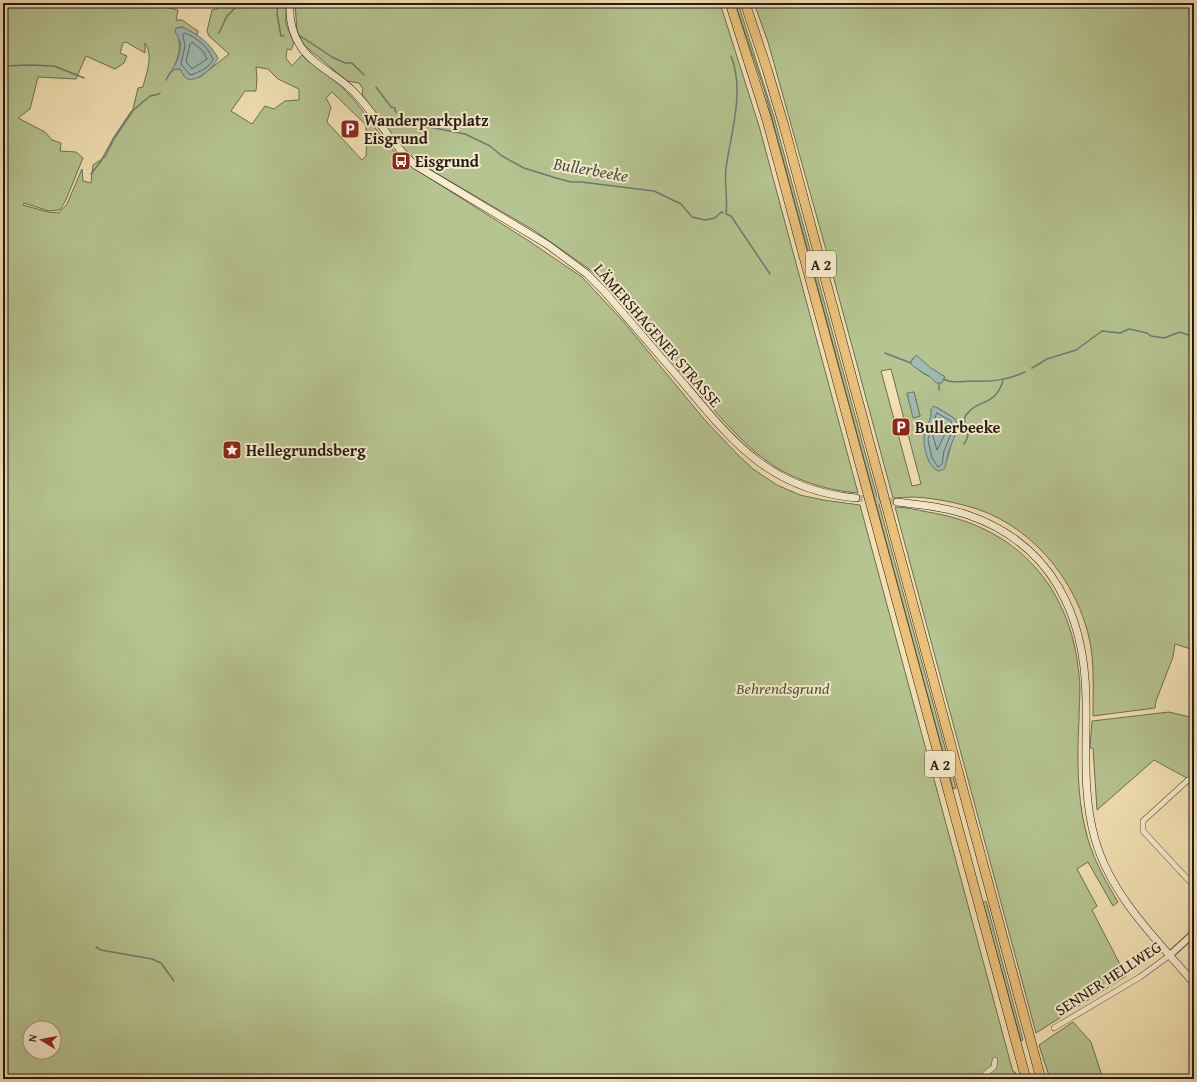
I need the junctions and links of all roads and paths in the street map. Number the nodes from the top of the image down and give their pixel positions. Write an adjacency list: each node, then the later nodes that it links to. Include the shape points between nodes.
1 (290, 3): 4 (main road, LÄMERSHAGENER STRASSE, via 291,23 301,48 353,90 390,140 412,162 534,236 587,274 711,416 755,461 800,486)
2 (730, 3): 14 (highway, A 2, via 767,120)
3 (745, 3): 15 (highway, A 2, via 782,119)
4 (856, 498)
5 (898, 502): 9 (main road, via 950,510 987,523 1022,544 1056,582 1072,614 1082,649 1089,809 1096,840 1106,868 1120,891)
6 (1188, 780): 7 (street, via 1143,821 1142,826 1143,831)
7 (1194, 886)
8 (1194, 933): 9 (street, SENNER HELLWEG)
9 (1170, 955): 10 (main road); 11 (street, SENNER HELLWEG, via 1140,977)
10 (1194, 983)
11 (1054, 1028)
12 (995, 1060): 13 (street, via 994,1067)
13 (979, 1079)
14 (1026, 1079)
15 (1041, 1079)

